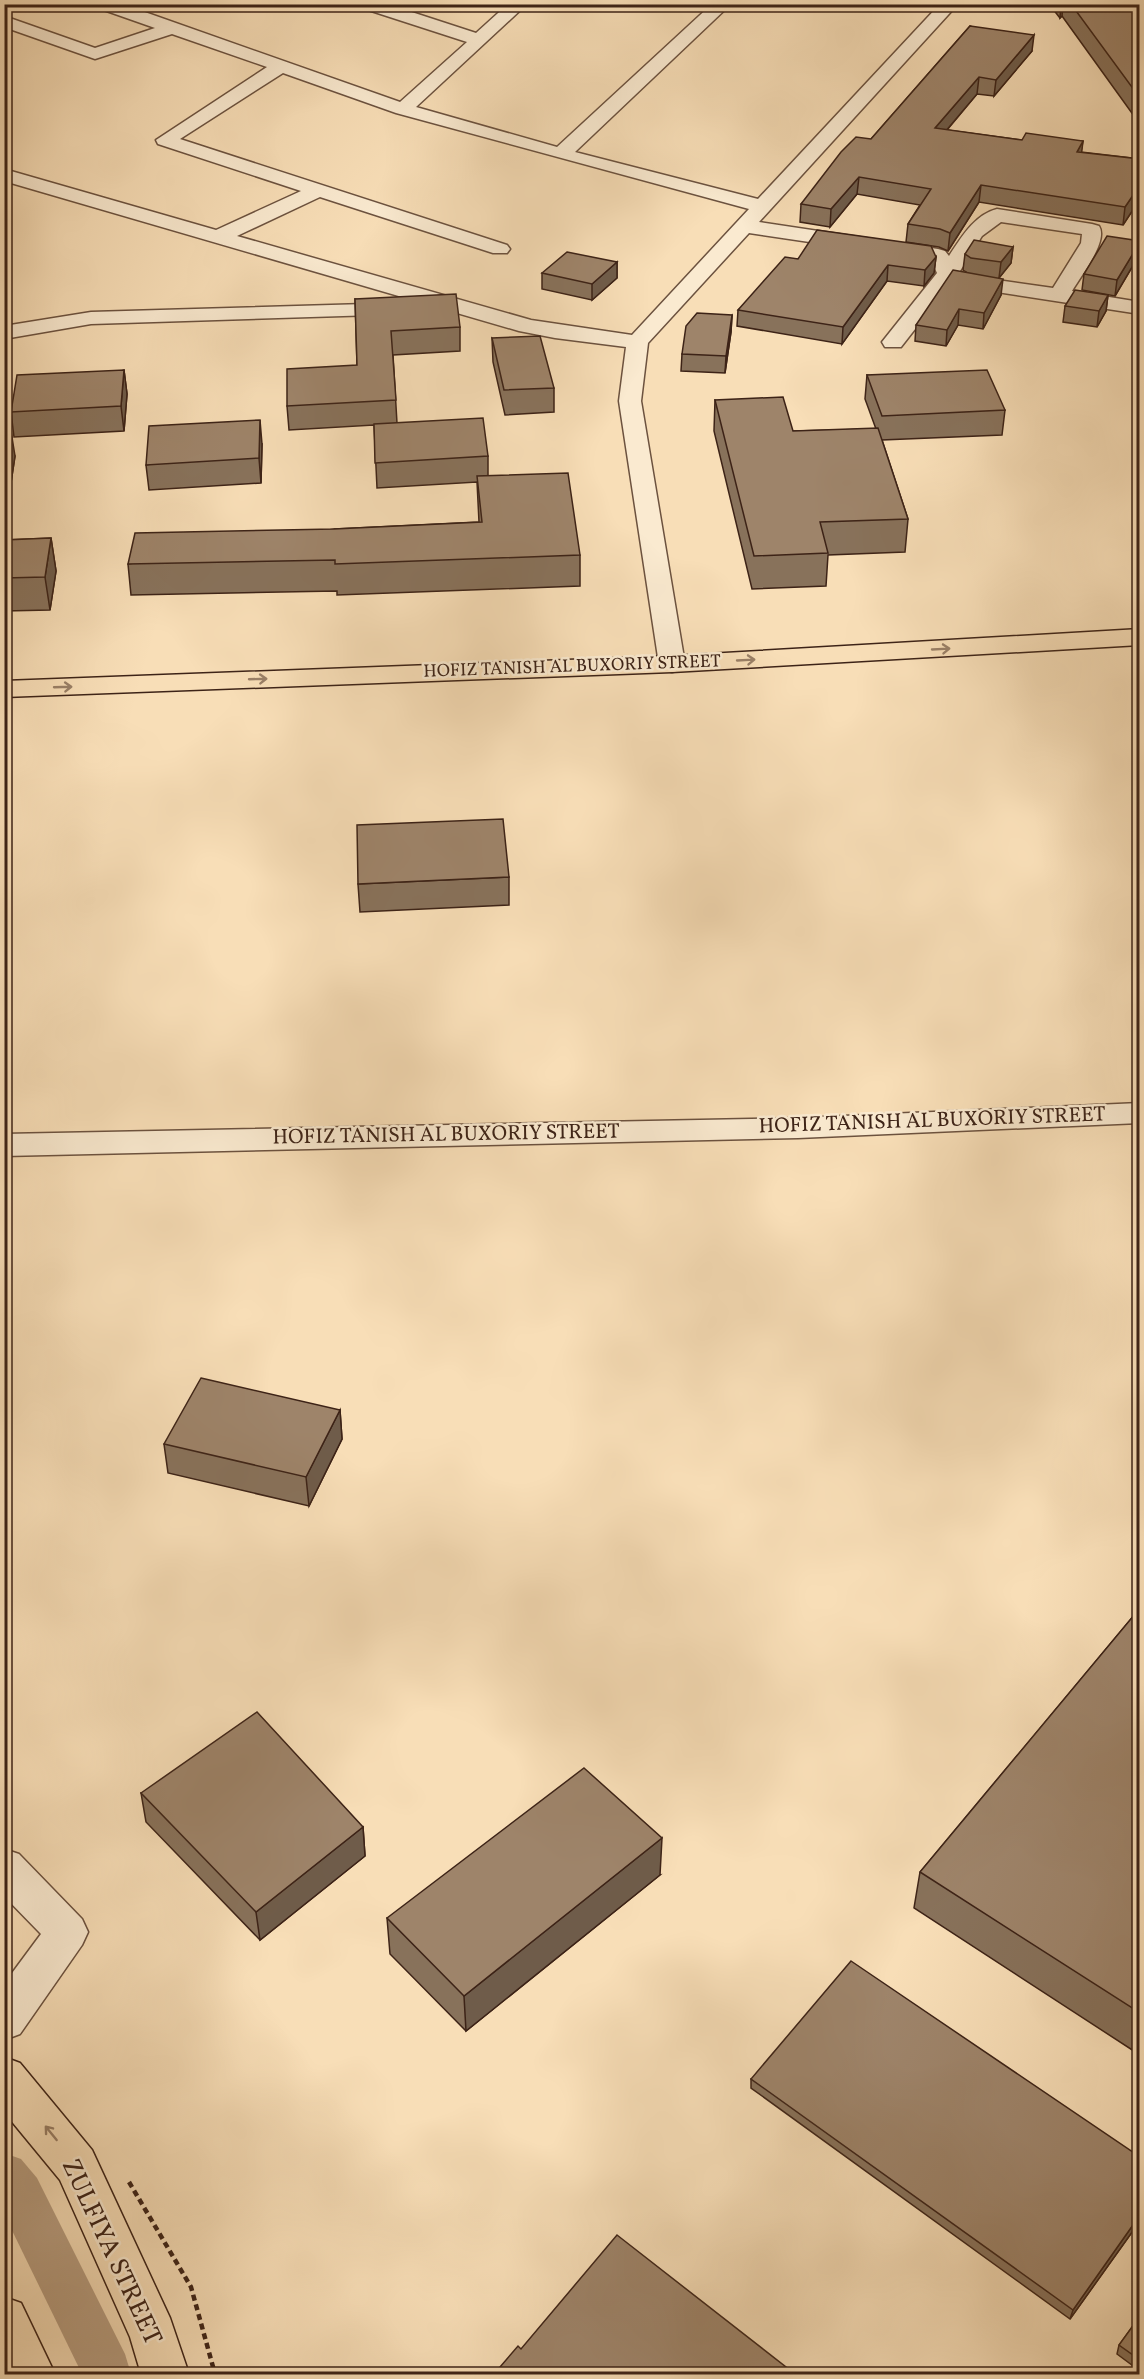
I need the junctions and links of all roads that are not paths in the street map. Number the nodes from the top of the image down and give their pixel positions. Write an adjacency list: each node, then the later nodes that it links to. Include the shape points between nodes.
1 (104, 4): 7 (street)
2 (369, 4): 8 (street)
3 (519, 4): 8 (street)
4 (723, 4): 11 (street)
5 (950, 4): 14 (street)
6 (4, 21): 7 (street, via 95,54)
7 (171, 28): 9 (street)
8 (479, 40): 10 (street)
9 (282, 66): 10 (street); 13 (street, via 165,141)
10 (404, 109): 11 (street)
11 (561, 154): 14 (street)
12 (10, 181): 16 (street)
13 (318, 190): 16 (street); 17 (street)
14 (761, 206): 15 (street)
15 (743, 226): 18 (street, via 938,255); 23 (street)
16 (220, 236): 20 (street)
17 (500, 249)
18 (948, 273): 19 (street, via 964,281); 19 (street, via 975,232 997,215 1092,230 1091,243); 24 (street)
19 (1059, 295): 21 (street)
20 (465, 307): 22 (street, via 91,318); 23 (street, via 555,332)
21 (1140, 308)
22 (4, 333)
23 (637, 342): 27 (street, via 630,401)
24 (893, 342)
25 (1140, 617): 27 (main road, HOFIZ TANISH AL BUXORIY STREET)
26 (1140, 637): 27 (main road, HOFIZ TANISH AL BUXORIY STREET, one-way to 26)
27 (670, 653): 28 (main road, HOFIZ TANISH AL BUXORIY STREET); 29 (main road, HOFIZ TANISH AL BUXORIY STREET, one-way to 27)
28 (4, 667)
29 (4, 689)
30 (1140, 1113): 31 (street, HOFIZ TANISH AL BUXORIY STREET, via 798,1128)
31 (4, 1145)
32 (4, 1867): 33 (street, via 67,1932)
33 (4, 2020)
34 (4, 2076): 37 (main road, ZULFIYA STREET, one-way to 34, via 153,2335 76,2165)
35 (4, 2320): 36 (main road)
36 (31, 2374)
37 (165, 2374)

